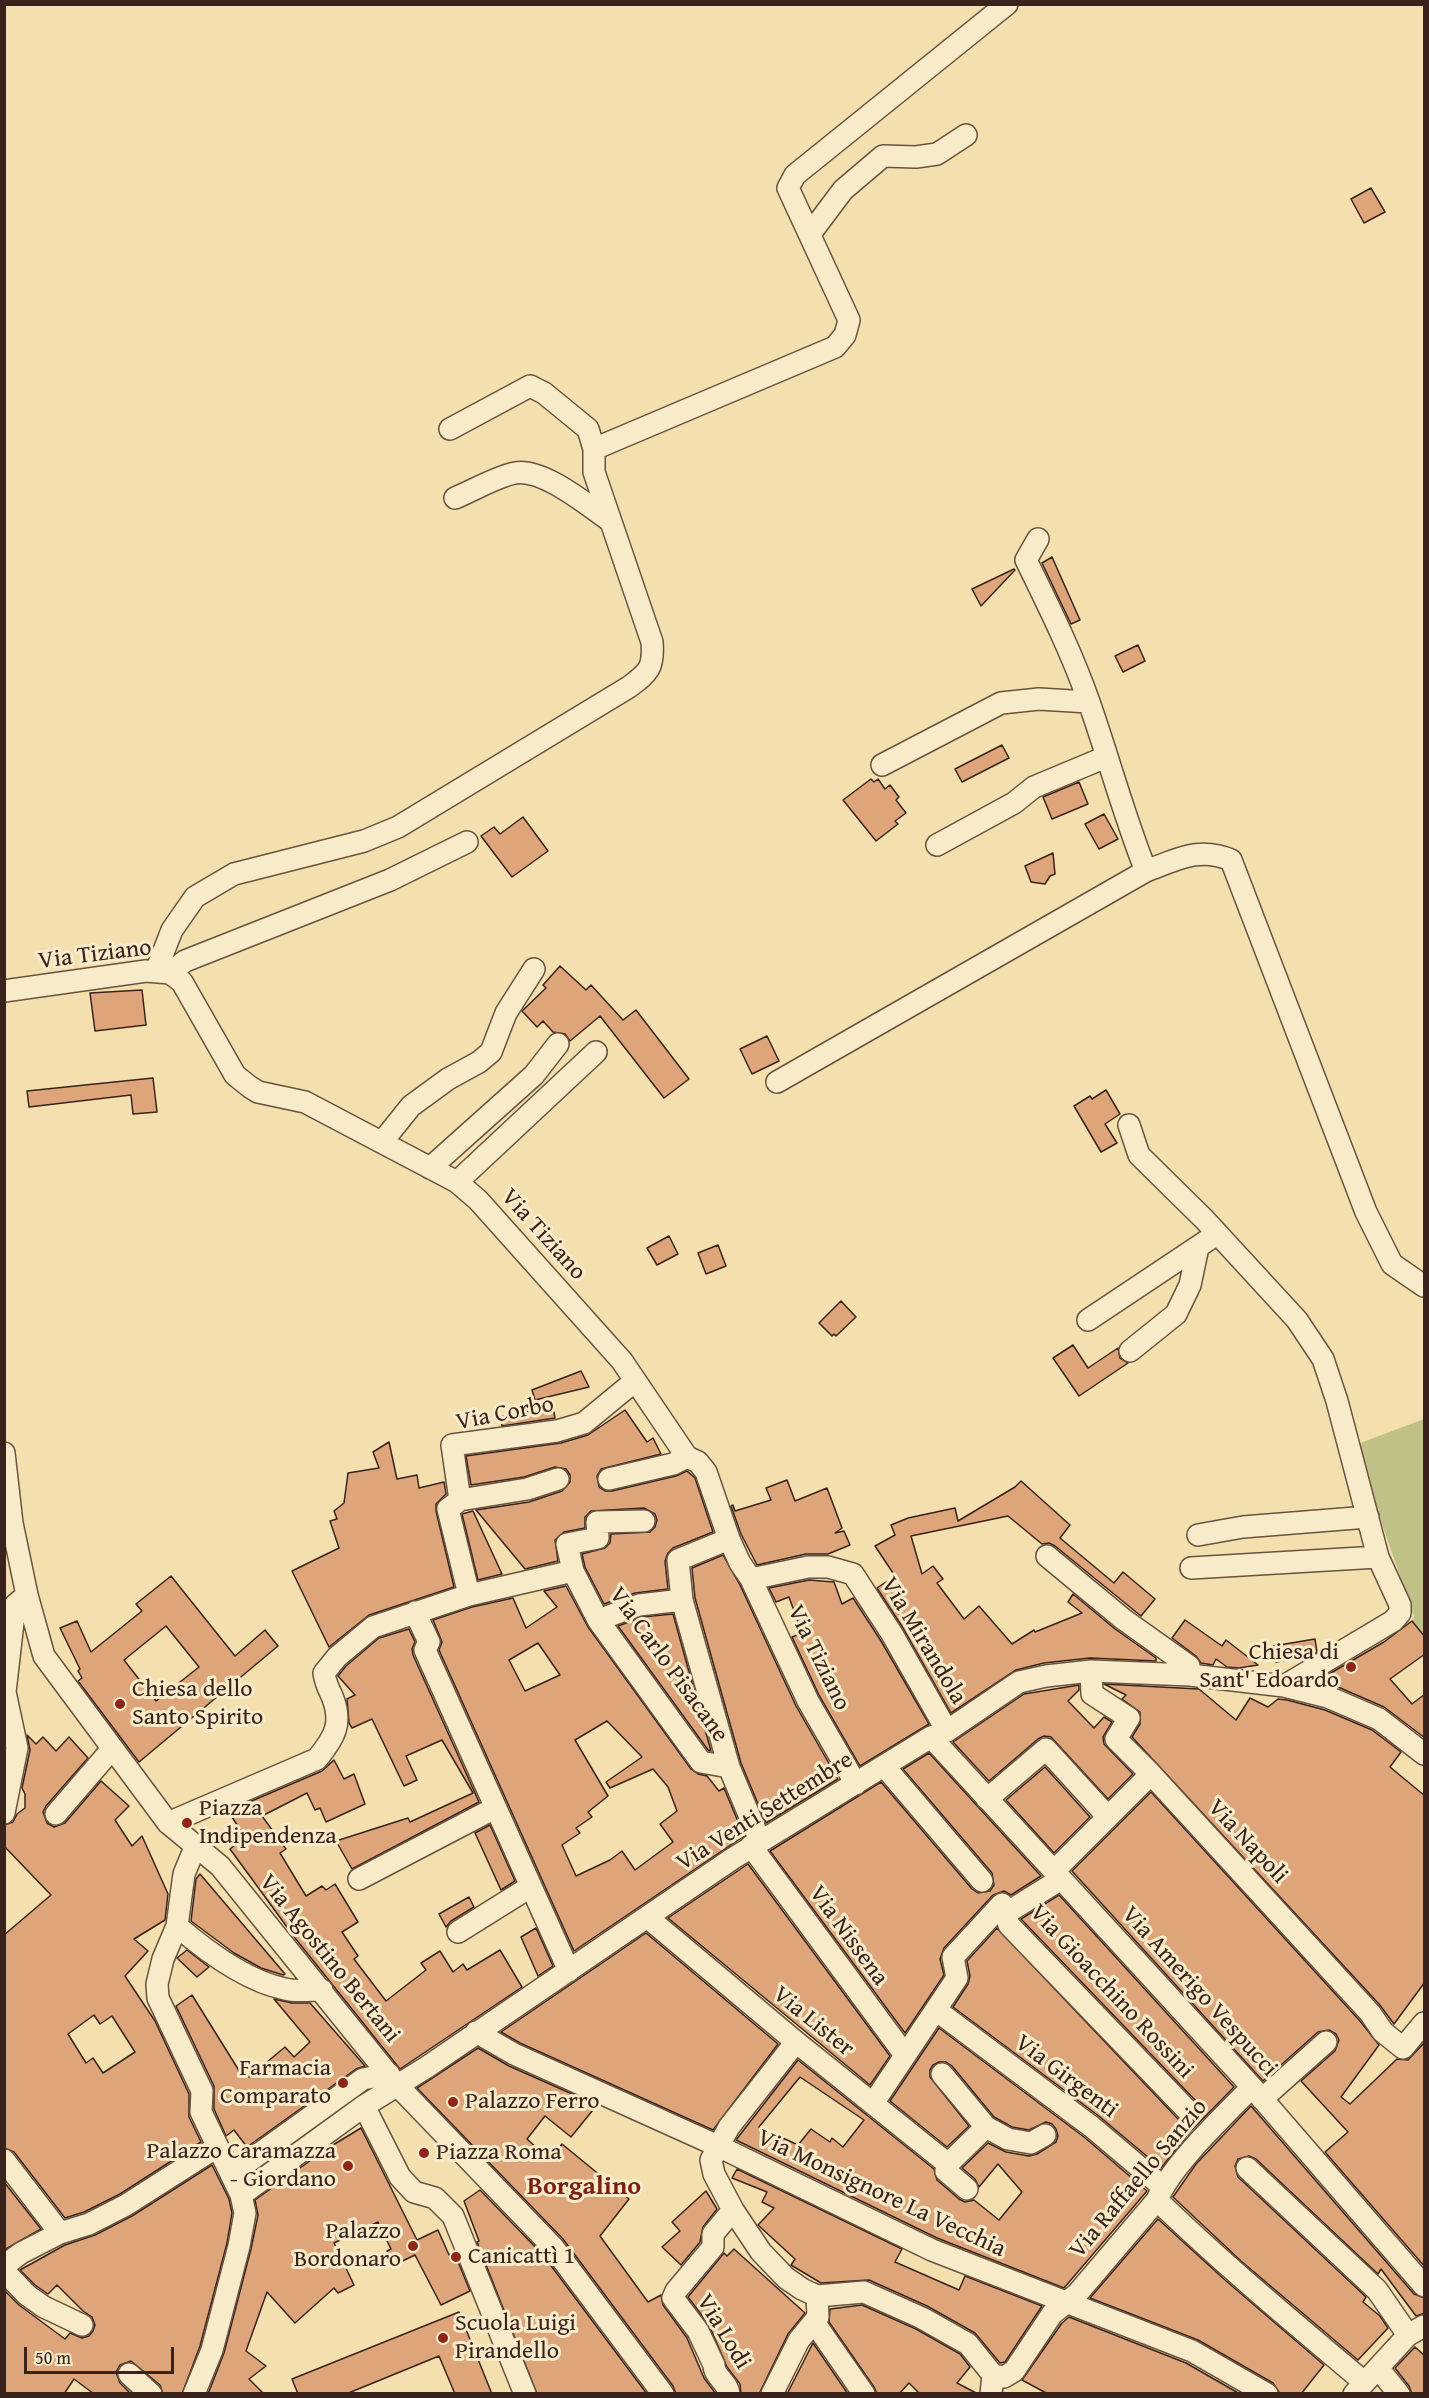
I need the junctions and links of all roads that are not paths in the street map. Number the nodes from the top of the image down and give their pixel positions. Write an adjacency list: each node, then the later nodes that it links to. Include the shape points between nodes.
1 (1007, 4): 3 (street, via 795,175 788,188)
2 (966, 135): 3 (street, via 937,154 883,156 843,190)
3 (810, 234): 5 (street, via 849,320 845,335 835,347)
4 (450, 429): 5 (street, via 530,386 588,429)
5 (594, 449): 7 (street, via 594,472)
6 (455, 498): 7 (street, via 515,473 533,474)
7 (609, 520): 16 (street, via 652,642 653,661 646,674 398,827 364,841 234,874 195,897 172,930)
8 (1038, 539): 9 (street, via 1026,560)
9 (1089, 702): 10 (street); 11 (street, via 1039,699 1001,704)
10 (1106, 757): 13 (street, via 1034,787 1014,803); 14 (street)
11 (882, 765)
12 (467, 842): 16 (street, via 390,880)
13 (937, 845)
14 (1146, 871): 20 (street); 27 (street, via 1188,855 1217,854 1231,860 1366,1212 1392,1264)
15 (534, 969): 22 (street, via 506,1013 491,1052 411,1107)
16 (163, 972): 17 (street, Via Tiziano); 22 (street, Via Tiziano, via 182,982 235,1075 250,1087 305,1102)
17 (4, 991)
18 (558, 1044): 23 (street, via 534,1075)
19 (596, 1052): 24 (street)
20 (777, 1082)
21 (1129, 1125): 25 (street, via 1139,1155)
22 (382, 1142): 23 (street, Via Tiziano)
23 (430, 1168): 24 (street, Via Tiziano)
24 (457, 1182): 30 (street, Via Tiziano, via 478,1200)
25 (1217, 1234): 26 (street); 36 (street, via 1296,1320 1323,1359)
26 (1198, 1247): 28 (street); 29 (street, via 1190,1285 1176,1314)
27 (1425, 1286)
28 (1088, 1320)
29 (1130, 1351)
30 (635, 1380): 32 (street, Via Tiziano); 35 (street, Via Corbo, via 584,1423 557,1431 452,1445)
31 (4, 1453): 45 (street, via 12,1523)
32 (687, 1457): 34 (street); 39 (street, Via Tiziano, via 706,1472)
33 (558, 1479): 35 (street, via 526,1489)
34 (609, 1479)
35 (460, 1500): 46 (street, Via Corbo, via 448,1509)
36 (1368, 1517): 38 (street, via 1243,1527); 41 (street)
37 (644, 1521): 43 (street, Via Carlo Pisacane, via 597,1522 598,1538 567,1544)
38 (1198, 1535)
39 (729, 1539): 44 (street, Via Tiziano); 47 (street, Via Nissena, via 678,1560)
40 (1047, 1556): 51 (street, via 1189,1666)
41 (1378, 1557): 42 (street); 52 (street, via 1400,1613 1393,1621)
42 (1191, 1568)
43 (573, 1571): 46 (street); 49 (street, Via Carlo Pisacane)
44 (751, 1579): 53 (street, Via Mirandola, via 828,1566 853,1574 892,1634); 59 (street, Via Tiziano, via 808,1701)
45 (27, 1595): 54 (street, via 44,1656); 62 (street, via 15,1605 8,1650 5,1692 17,1748)
46 (469, 1595): 48 (street)
47 (682, 1600): 49 (street, via 639,1605); 56 (street, Via Nissena)
48 (415, 1612): 61 (street, via 429,1642 425,1650); 65 (street, via 373,1627 324,1673 336,1708 337,1727 317,1758)
49 (598, 1620): 56 (street, Via Carlo Pisacane, via 701,1762)
50 (1091, 1671): 51 (street, Via Venti Settembre); 53 (street, Via Venti Settembre, via 1019,1682); 58 (street, Via Napoli, via 1092,1694 1130,1718 1116,1739)
51 (1190, 1675): 52 (street, Via Venti Settembre)
52 (1284, 1686): 55 (street, Via Venti Settembre, via 1328,1697 1379,1719)
53 (939, 1734): 57 (street, Via Venti Settembre); 60 (street, Via Amerigo Vespucci)
54 (112, 1749): 63 (street); 65 (street)
55 (1425, 1754)
56 (729, 1767): 66 (street, Via Nissena)
57 (885, 1767): 59 (street, Via Venti Settembre); 70 (street)
58 (1151, 1774): 64 (street); 79 (street, Via Napoli, via 1371,2013 1383,2032 1403,2048)
59 (856, 1784): 66 (street, Via Venti Settembre)
60 (987, 1799): 64 (street, via 1046,1749); 68 (street, Via Amerigo Vespucci)
61 (495, 1808): 69 (street); 71 (street)
62 (4, 1813)
63 (56, 1814)
64 (1108, 1817): 68 (street)
65 (168, 1823): 67 (street)
66 (756, 1844): 73 (street, Via Venti Settembre); 83 (street, Via Nissena)
67 (196, 1845): 74 (street, via 184,1874); 77 (street, Via Agostino Bertani, via 220,1866)
68 (1058, 1875): 72 (street); 86 (street, Via Amerigo Vespucci)
69 (359, 1879)
70 (982, 1881)
71 (530, 1887): 75 (street); 76 (street)
72 (1004, 1910): 78 (street, via 953,1957 957,1978); 89 (street, Via Gioacchino Rossini, via 1009,1925)
73 (647, 1917): 76 (street, Via Venti Settembre); 81 (street, Via Lister)
74 (177, 1926): 77 (street, via 207,1952 265,1982 286,1990); 92 (street, via 157,1984 158,1998 202,2091 201,2112)
75 (458, 1932)
76 (568, 1971): 80 (street, Via Venti Settembre)
77 (322, 1990): 85 (street, Via Agostino Bertani)
78 (936, 2010): 83 (street); 99 (street, Via Girgenti, via 1092,2127)
79 (1425, 2023)
80 (476, 2032): 85 (street, Via Venti Settembre, via 427,2067); 93 (street, Via Monsignore La Vecchia, via 514,2054)
81 (796, 2042): 87 (street, Via Lister); 93 (street)
82 (1326, 2042): 86 (street, Via Raffaello Sanzio)
83 (905, 2055): 87 (street)
84 (942, 2074): 90 (street)
85 (393, 2080): 88 (street, Via Venti Settembre); 97 (street, via 363,2079 245,2164); 116 (street, via 553,2247)
86 (1257, 2093): 99 (street, Via Raffaello Sanzio, via 1209,2132); 104 (street, Via Amerigo Vespucci)
87 (874, 2102): 95 (street, Via Lister)
88 (364, 2106): 97 (street, Via Venti Settembre); 115 (street, via 400,2177 414,2192 435,2198 453,2216)
89 (1187, 2110)
90 (986, 2127): 91 (street, via 1008,2139 1031,2144); 95 (street)
91 (1045, 2135)
92 (217, 2146): 97 (street); 101 (street, via 126,2205 89,2224)
93 (718, 2146): 100 (street, via 712,2167); 106 (street, Via Monsignore La Vecchia, via 932,2250)
94 (4, 2160): 101 (street)
95 (948, 2164): 98 (street, Via Lister, via 946,2171)
96 (1247, 2168): 109 (street)
97 (237, 2188): 114 (street, via 245,2213 239,2246 212,2350)
98 (967, 2189)
99 (1160, 2193): 106 (street, Via Raffaello Sanzio, via 1077,2294); 111 (street, Via Girgenti, via 1258,2292)
100 (733, 2210): 105 (street, via 761,2252 786,2278); 117 (street, Via Lodi, via 713,2234 713,2247 673,2298 698,2331 714,2371)
101 (60, 2233): 102 (street)
102 (4, 2266)
103 (4, 2271): 108 (street, via 36,2301)
104 (1425, 2286)
105 (817, 2296): 107 (street, via 818,2317); 112 (street, via 864,2292 932,2323 968,2344)
106 (1064, 2302): 112 (street, Via Raffaello Sanzio, via 1014,2371); 120 (street, Via Monsignore La Vecchia, via 1192,2351)
107 (814, 2322): 118 (street, via 800,2340); 119 (street)
108 (82, 2325)
109 (1416, 2331): 111 (street)
110 (129, 2374): 113 (street)
111 (1365, 2381): 121 (street, Via Girgenti)
112 (992, 2384)
113 (151, 2394)
114 (194, 2394)
115 (525, 2394)
116 (663, 2394)
117 (729, 2394)
118 (772, 2394)
119 (864, 2394)
120 (1267, 2394)
121 (1399, 2394)

